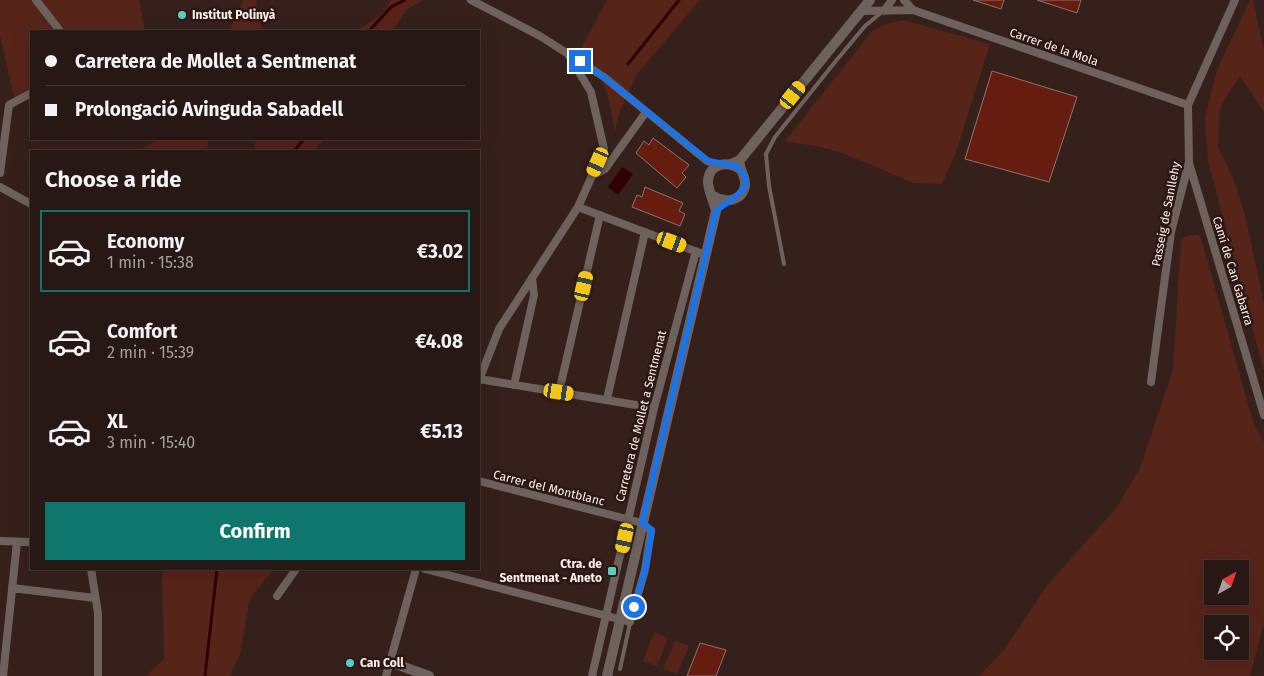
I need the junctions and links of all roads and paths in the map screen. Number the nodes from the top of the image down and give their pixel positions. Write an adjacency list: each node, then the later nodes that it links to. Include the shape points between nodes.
1 (36, 0): 10 (street)
2 (471, 0): 11 (street)
3 (870, 0): 8 (street)
4 (892, 0): 9 (street)
5 (904, 0): 7 (street)
6 (1235, 0): 13 (street, Passeig de Sanllehy)
7 (912, 10): 9 (street, Carrer de la Mola); 13 (street, Carrer de la Mola)
8 (861, 11): 9 (street, Carrer de la Mola); 18 (street)
9 (884, 11): 32 (lane, via 864,26 775,137 766,154)
10 (59, 30)
11 (568, 54): 14 (street, via 604,77); 21 (street, via 591,92 604,149)
12 (30, 94): 20 (street, via 9,105)
13 (1188, 105): 16 (street, Passeig de Sanllehy)
14 (646, 112): 15 (street); 21 (street, via 605,169)
15 (708, 161): 17 (street); 19 (street)
16 (1189, 162): 36 (street, Passeig de Sanllehy, via 1171,232); 41 (street, Camí de Can Gabarra)
17 (719, 165): 18 (street); 19 (street)
18 (737, 165): 24 (street, via 745,178 745,186 741,194)
19 (710, 172): 23 (street, Carretera de Mollet a Sentmenat, via 709,189)
20 (0, 173)
21 (592, 176): 26 (street)
22 (0, 187): 25 (street)
23 (714, 196): 24 (street); 27 (street, Carretera de Mollet a Sentmenat)
24 (726, 201): 27 (street)
25 (30, 203)
26 (578, 206): 28 (street); 33 (street)
27 (716, 211): 31 (street, Carretera de Mollet a Sentmenat)
28 (600, 215): 29 (street); 38 (street)
29 (645, 232): 30 (street); 39 (street)
30 (696, 251): 31 (street); 40 (street, Carretera de Mollet a Sentmenat)
31 (706, 255): 44 (street, Carretera de Mollet a Sentmenat)
32 (784, 264)
33 (532, 278): 34 (street, via 500,329); 37 (street, via 534,295)
34 (480, 378)
35 (480, 380): 37 (street)
36 (1151, 382)
37 (514, 385): 38 (street)
38 (559, 392): 39 (street)
39 (607, 400): 40 (street)
40 (654, 408): 43 (street, Carretera de Mollet a Sentmenat)
41 (1264, 415)
42 (480, 481): 43 (street, Carrer del Montblanc)
43 (628, 520): 44 (street, Carrer del Montblanc); 55 (street, Carretera de Mollet a Sentmenat)
44 (642, 523): 56 (street, Carretera de Mollet a Sentmenat)
45 (0, 541): 46 (street)
46 (17, 542): 47 (street); 52 (street)
47 (30, 542)
48 (91, 570): 54 (street)
49 (295, 570): 53 (street)
50 (416, 570): 57 (street)
51 (429, 570): 55 (street)
52 (12, 588): 54 (street); 59 (street)
53 (277, 596)
54 (96, 598): 60 (street)
55 (606, 615): 56 (street); 63 (street, Carretera de Mollet a Sentmenat)
56 (625, 620): 58 (lane); 64 (street, Carretera de Mollet a Sentmenat)
57 (390, 662): 61 (street); 62 (street)
58 (620, 669)
59 (3, 676)
60 (98, 676)
61 (386, 676)
62 (429, 676)
63 (592, 676)
64 (607, 676)

